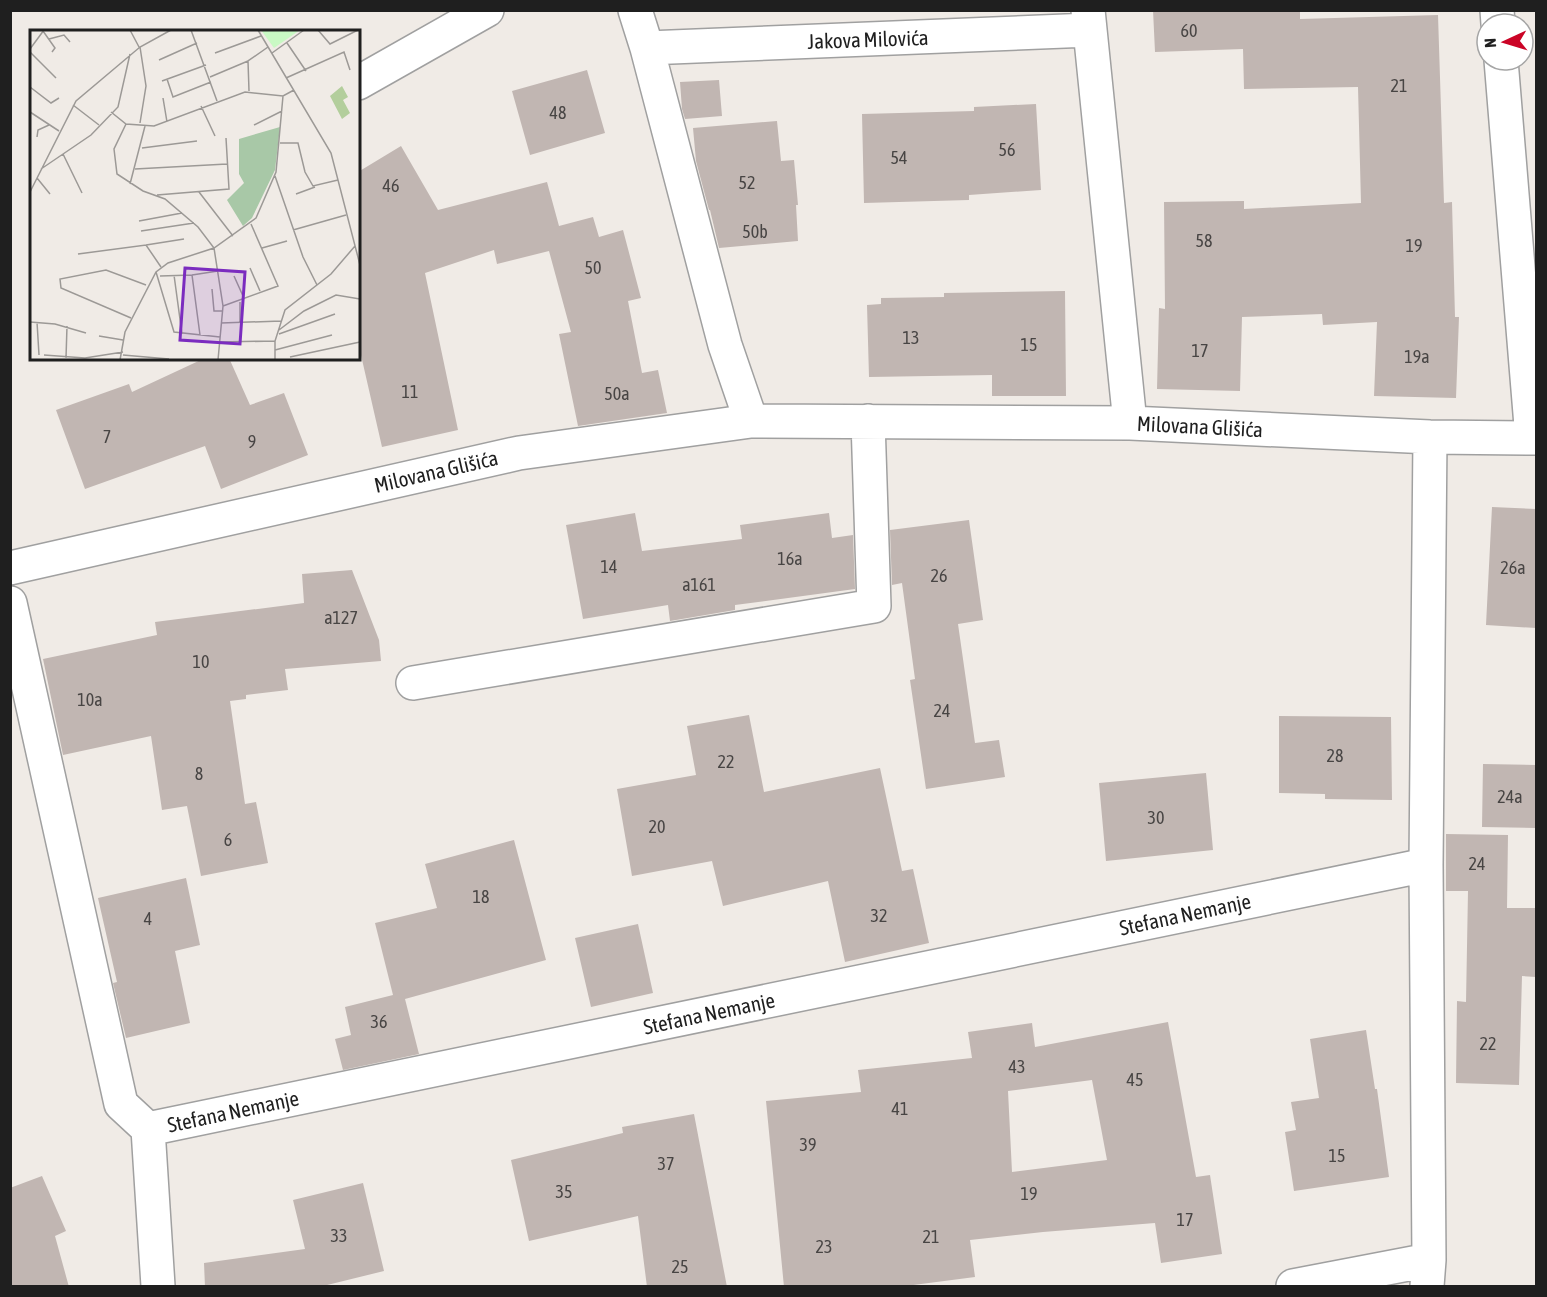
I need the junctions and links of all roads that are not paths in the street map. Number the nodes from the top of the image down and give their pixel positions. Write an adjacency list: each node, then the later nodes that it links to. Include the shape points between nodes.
1 (488, 10): 6 (street)
2 (635, 10): 4 (street)
3 (1088, 20): 4 (street, Jakova Milovića); 9 (street, Jakova Milovića)
4 (647, 48): 7 (street, via 725,345)
5 (1502, 72): 11 (street, Milovana Glišića)
6 (360, 82)
7 (751, 421): 8 (street, Milovana Glišića); 12 (street, Milovana Glišića, via 519,453)
8 (868, 421): 9 (street, Milovana Glišića); 14 (street, via 874,606)
9 (1130, 423): 10 (street, Milovana Glišića)
10 (1430, 437): 11 (street, Milovana Glišića); 15 (street)
11 (1534, 438)
12 (10, 568)
13 (10, 603): 16 (street, via 121,1104)
14 (412, 683)
15 (1425, 865): 16 (street, Stefana Nemanje); 17 (street)
16 (148, 1129): 18 (street, Stefana Nemanje)
17 (1428, 1273): 19 (street)
18 (158, 1287)
19 (1293, 1287)

